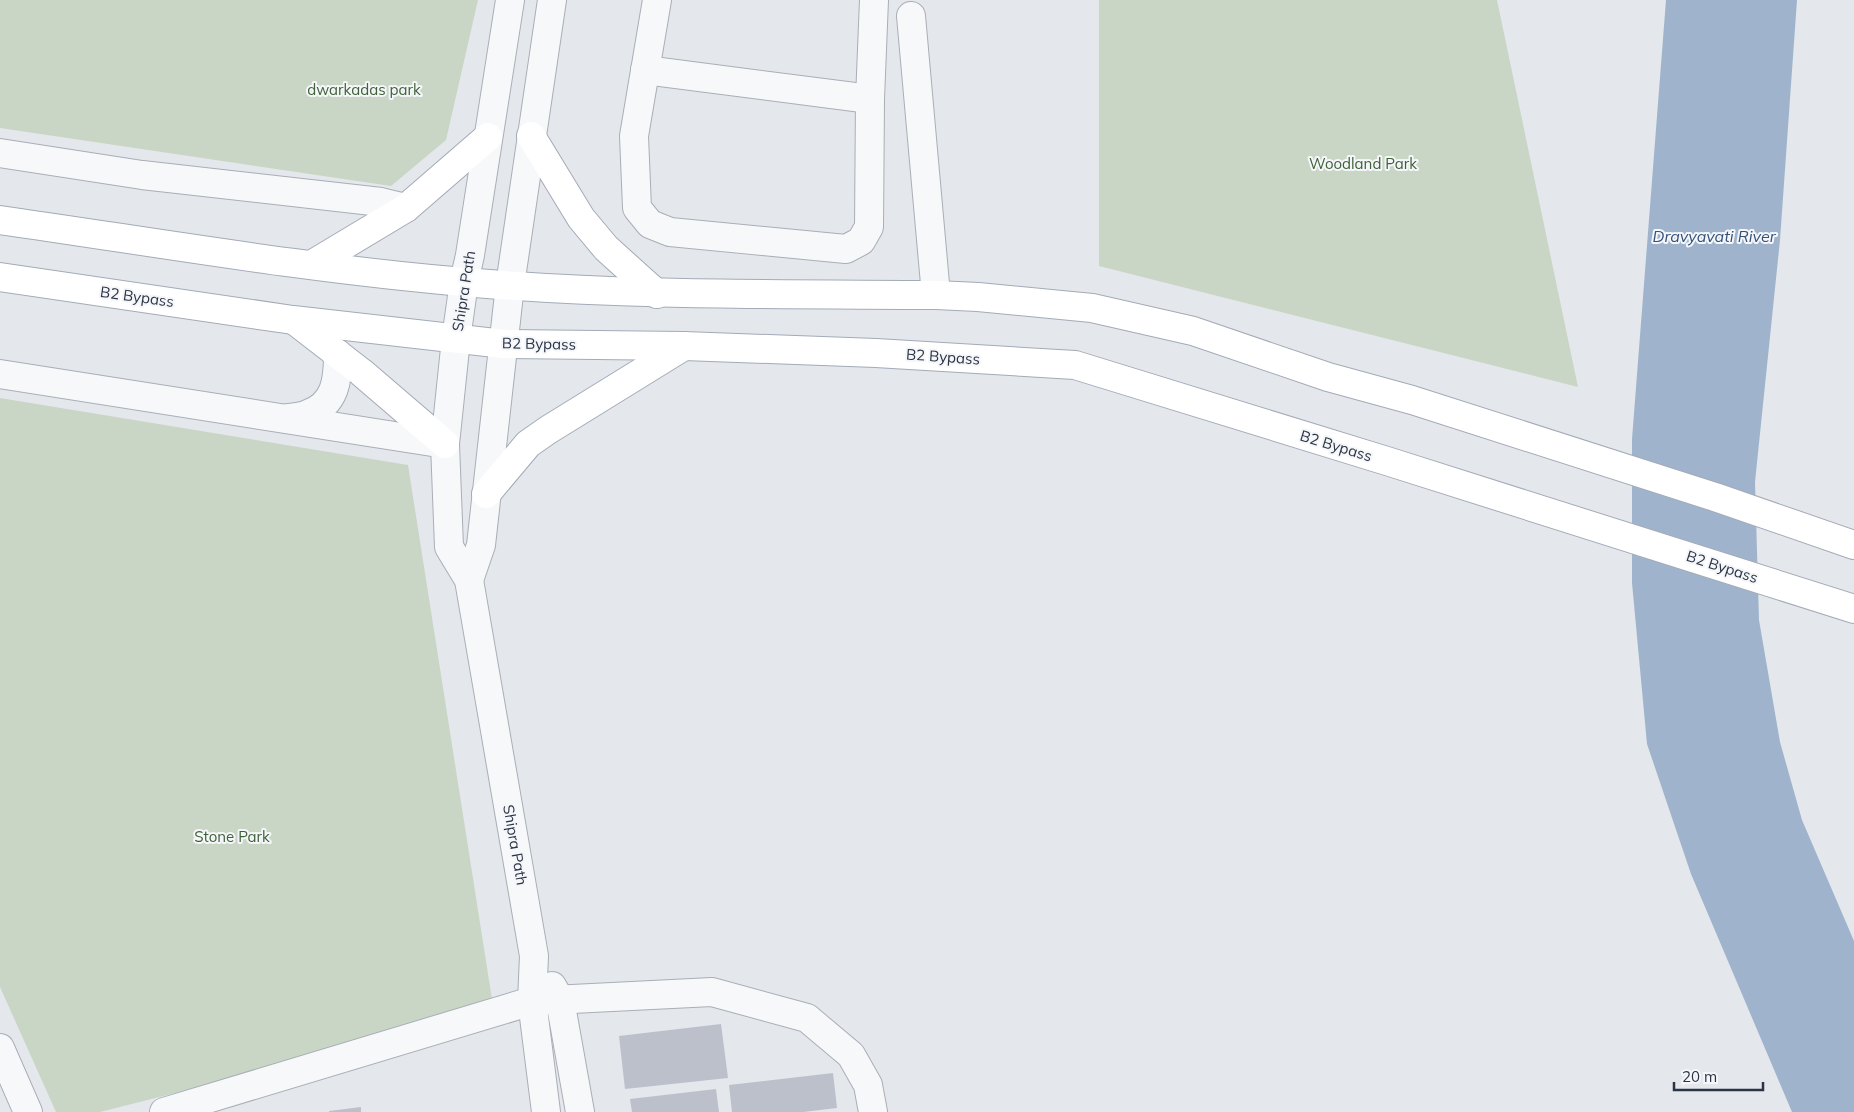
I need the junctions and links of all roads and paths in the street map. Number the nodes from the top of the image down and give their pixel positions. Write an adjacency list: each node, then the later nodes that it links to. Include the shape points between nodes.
1 (510, 0): 9 (street, Shipra Path)
2 (552, 0): 8 (street, Shipra Path)
3 (657, 0): 6 (street)
4 (874, 0): 7 (street)
5 (910, 16): 18 (street)
6 (645, 70): 7 (street); 7 (street, via 634,136 637,208 650,224 670,232 846,249 860,241 869,227)
7 (870, 100)
8 (531, 136): 16 (street, Shipra Path); 17 (main road, via 581,218 606,248)
9 (488, 137): 11 (main road); 15 (street, Shipra Path)
10 (0, 153): 11 (street, via 142,175 381,202)
11 (406, 208): 13 (main road)
12 (0, 220): 13 (main road)
13 (311, 265): 15 (main road)
14 (0, 277): 19 (main road, B2 Bypass)
15 (464, 282): 16 (main road); 20 (street, Shipra Path)
16 (510, 285): 17 (main road); 21 (street, Shipra Path)
17 (657, 294): 18 (main road)
18 (936, 295): 28 (main road, via 1092,308 1193,331 1328,377 1412,400 1715,497)
19 (294, 320): 20 (main road, B2 Bypass); 23 (main road)
20 (456, 340): 21 (main road, B2 Bypass); 26 (street, Shipra Path)
21 (504, 344): 22 (main road, B2 Bypass); 27 (street, Shipra Path)
22 (684, 346): 27 (main road, via 528,444); 30 (main road, B2 Bypass, via 1074,365)
23 (338, 354): 25 (street, via 334,391 324,404 308,414); 26 (main road)
24 (0, 374): 25 (street)
25 (284, 418): 26 (street)
26 (445, 444): 29 (street, Shipra Path, via 449,547)
27 (486, 494): 29 (street, Shipra Path, via 481,545)
28 (1854, 545)
29 (469, 580): 31 (street, Shipra Path)
30 (1854, 608)
31 (534, 956): 32 (street); 33 (street, Shipra Path)
32 (560, 1000): 33 (street); 39 (street); 40 (street, via 712,992 807,1018 851,1055 868,1085)
33 (532, 1001): 35 (street); 38 (street, Shipra Path)
34 (0, 1048): 36 (street)
35 (218, 1105): 37 (street)
36 (28, 1112)
37 (164, 1112)
38 (546, 1112)
39 (580, 1112)
40 (873, 1112)

